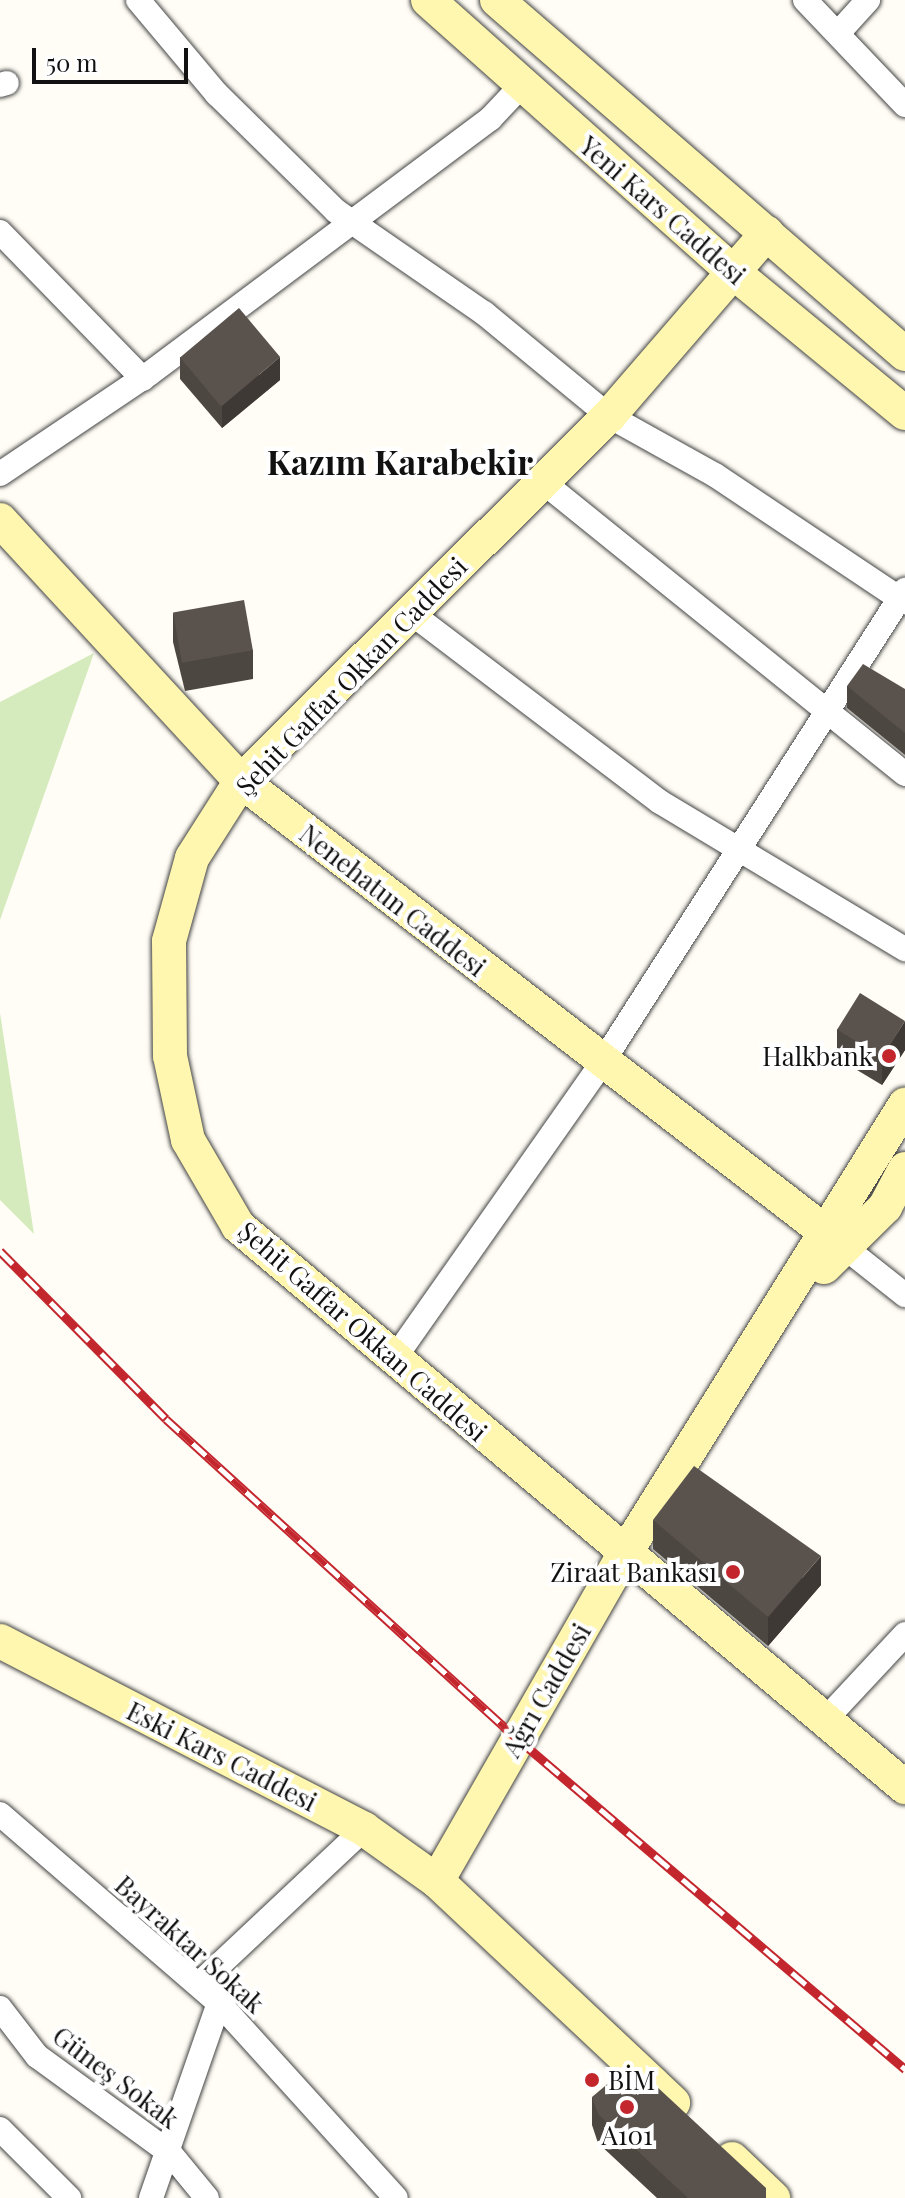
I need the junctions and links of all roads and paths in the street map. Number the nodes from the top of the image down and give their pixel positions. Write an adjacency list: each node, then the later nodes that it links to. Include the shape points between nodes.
1 (138, 0): 9 (street, via 217,94)
2 (428, 0): 7 (street, Yeni Kars Caddesi)
3 (497, 0): 11 (street, Yeni Kars Caddesi)
4 (805, 0): 6 (street)
5 (868, 0): 6 (street)
6 (840, 31): 8 (street)
7 (521, 86): 9 (street, via 490,119); 12 (street, Yeni Kars Caddesi)
8 (905, 105)
9 (351, 221): 14 (street); 16 (street, via 484,313)
10 (0, 232): 14 (street)
11 (767, 233): 12 (street, Şehit Gaffar Okkan Caddesi); 13 (street, Yeni Kars Caddesi)
12 (738, 276): 15 (street, Yeni Kars Caddesi); 16 (street, Şehit Gaffar Okkan Caddesi)
13 (905, 354)
14 (143, 379): 17 (street)
15 (905, 413)
16 (609, 416): 18 (street, Şehit Gaffar Okkan Caddesi); 20 (street, via 715,475)
17 (0, 474)
18 (543, 482): 21 (street, Şehit Gaffar Okkan Caddesi); 22 (street)
19 (0, 520): 24 (street, Nenehatun Caddesi)
20 (903, 597): 22 (street)
21 (411, 613): 24 (street, Şehit Gaffar Okkan Caddesi); 25 (street, via 528,706)
22 (827, 711): 23 (street); 25 (street)
23 (905, 774)
24 (241, 781): 27 (street, Nenehatun Caddesi); 32 (street, Şehit Gaffar Okkan Caddesi, via 192,858 169,941 170,1056 188,1140 238,1226)
25 (738, 850): 26 (street); 27 (street)
26 (905, 949)
27 (602, 1063): 30 (street, Nenehatun Caddesi); 32 (street)
28 (905, 1105): 30 (street, Ağrı Caddesi)
29 (905, 1169): 30 (street, Ağrı Caddesi, via 885,1207)
30 (836, 1240): 31 (street); 33 (street, Ağrı Caddesi, via 741,1364)
31 (905, 1295)
32 (394, 1359): 33 (street, Şehit Gaffar Okkan Caddesi)
33 (624, 1555): 36 (street, Şehit Gaffar Okkan Caddesi); 40 (street, Ağrı Caddesi)
34 (905, 1634): 36 (street)
35 (0, 1641): 39 (street, Eski Kars Caddesi)
36 (824, 1721): 37 (street, Şehit Gaffar Okkan Caddesi)
37 (905, 1787)
38 (0, 1814): 41 (street, Bayraktar Sokak)
39 (364, 1829): 40 (street, Eski Kars Caddesi); 41 (street)
40 (437, 1881): 50 (street, Eski Kars Caddesi)
41 (199, 1984): 42 (street, Bayraktar Sokak)
42 (219, 2003): 45 (street); 49 (street, Bayraktar Sokak)
43 (0, 2008): 45 (street, Güneş Sokak, via 37,2056)
44 (0, 2129): 46 (street)
45 (170, 2153): 47 (street); 48 (street, Güneş Sokak)
46 (69, 2198)
47 (151, 2198)
48 (207, 2198)
49 (396, 2198)
50 (773, 2198)

